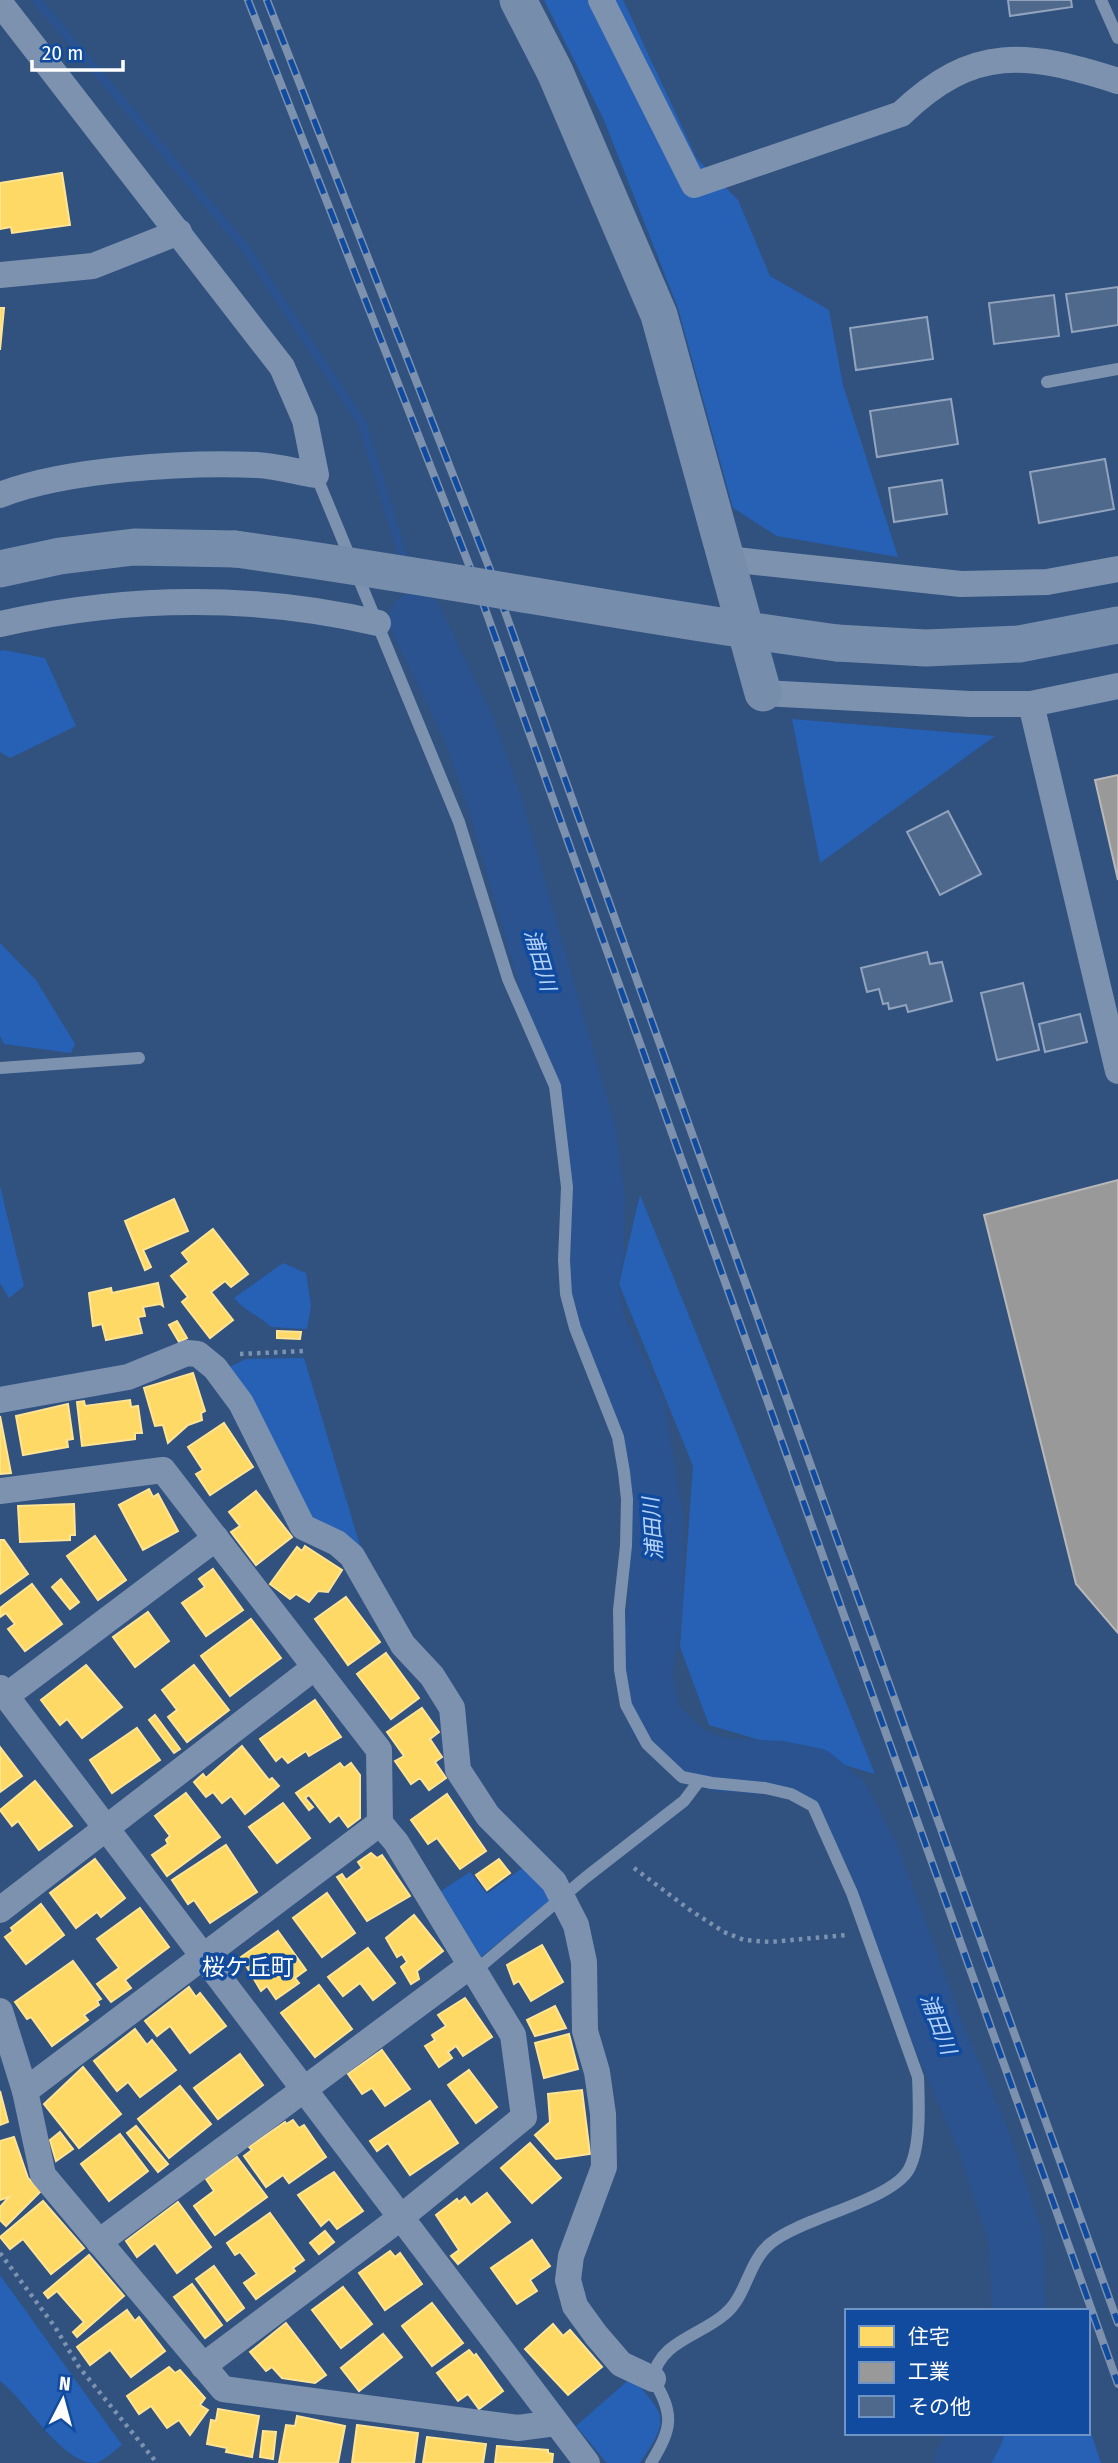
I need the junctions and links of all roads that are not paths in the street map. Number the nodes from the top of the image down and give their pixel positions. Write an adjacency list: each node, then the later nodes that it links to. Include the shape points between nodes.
1 (519, 0): 13 (street, via 555,72 659,314)
2 (601, 0): 6 (street, via 694,185 901,114 956,71 1006,58 1076,68)
3 (1101, 0): 5 (lane)
4 (0, 3): 7 (street)
5 (1118, 38)
6 (1118, 81)
7 (179, 232): 8 (street, via 93,266); 11 (street, via 282,367 305,420)
8 (0, 275)
9 (1118, 369): 10 (lane)
10 (1047, 382)
11 (316, 475): 12 (street, via 259,465 167,468 93,473); 16 (lane)
12 (0, 495)
13 (727, 559): 15 (street, via 961,584 1047,582); 20 (street)
14 (0, 569): 18 (street, bridge, via 134,547 235,549 741,630 837,643 926,648 1019,644)
15 (1118, 569)
16 (378, 623): 17 (street, via 329,612 209,600 62,610); 30 (lane, via 459,822 508,979 555,1086 567,1187 566,1294 618,1437 627,1499 619,1610 626,1704 647,1744 682,1777)
17 (0, 624)
18 (1118, 625)
19 (1118, 686): 21 (street)
20 (763, 693): 21 (street)
21 (1031, 704): 24 (street)
22 (139, 1058): 23 (lane)
23 (0, 1068)
24 (1118, 1070)
25 (0, 1400): 33 (street, via 128,1377 187,1353 198,1354 215,1368 242,1403 303,1527 337,1543 352,1556 403,1645 432,1676 452,1708 458,1770 488,1816 532,1856)
26 (0, 1491): 27 (street, via 163,1470)
27 (216, 1538): 28 (street); 29 (street)
28 (315, 1667): 31 (street, via 379,1750); 32 (street)
29 (3, 1692): 32 (street)
30 (699, 1781): 33 (lane, via 684,1801); 43 (lane, via 765,1787 813,1806 852,1893 918,2077 919,2108 910,2168 898,2182 875,2196 788,2230 768,2245 737,2302 659,2359)
31 (380, 1822): 35 (street); 36 (street)
32 (107, 1828): 34 (street); 35 (street)
33 (563, 1899): 36 (lane); 43 (street, via 576,1925 584,1962 585,2031 600,2093 604,2167 571,2256 568,2280 575,2306 596,2335 621,2364)
34 (0, 1910)
35 (204, 1955): 38 (street); 39 (street)
36 (473, 1968): 38 (street); 40 (street, via 513,2035 524,2117)
37 (0, 2011): 39 (street)
38 (305, 2087): 40 (street); 41 (street)
39 (25, 2091): 41 (street, via 44,2175)
40 (400, 2218): 42 (street); 44 (street)
41 (99, 2242): 42 (street)
42 (203, 2366): 44 (street, via 223,2389 518,2428)
43 (653, 2379): 46 (lane, via 667,2402 669,2420 664,2443)
44 (556, 2423): 45 (street)
45 (587, 2463)
46 (651, 2463)

